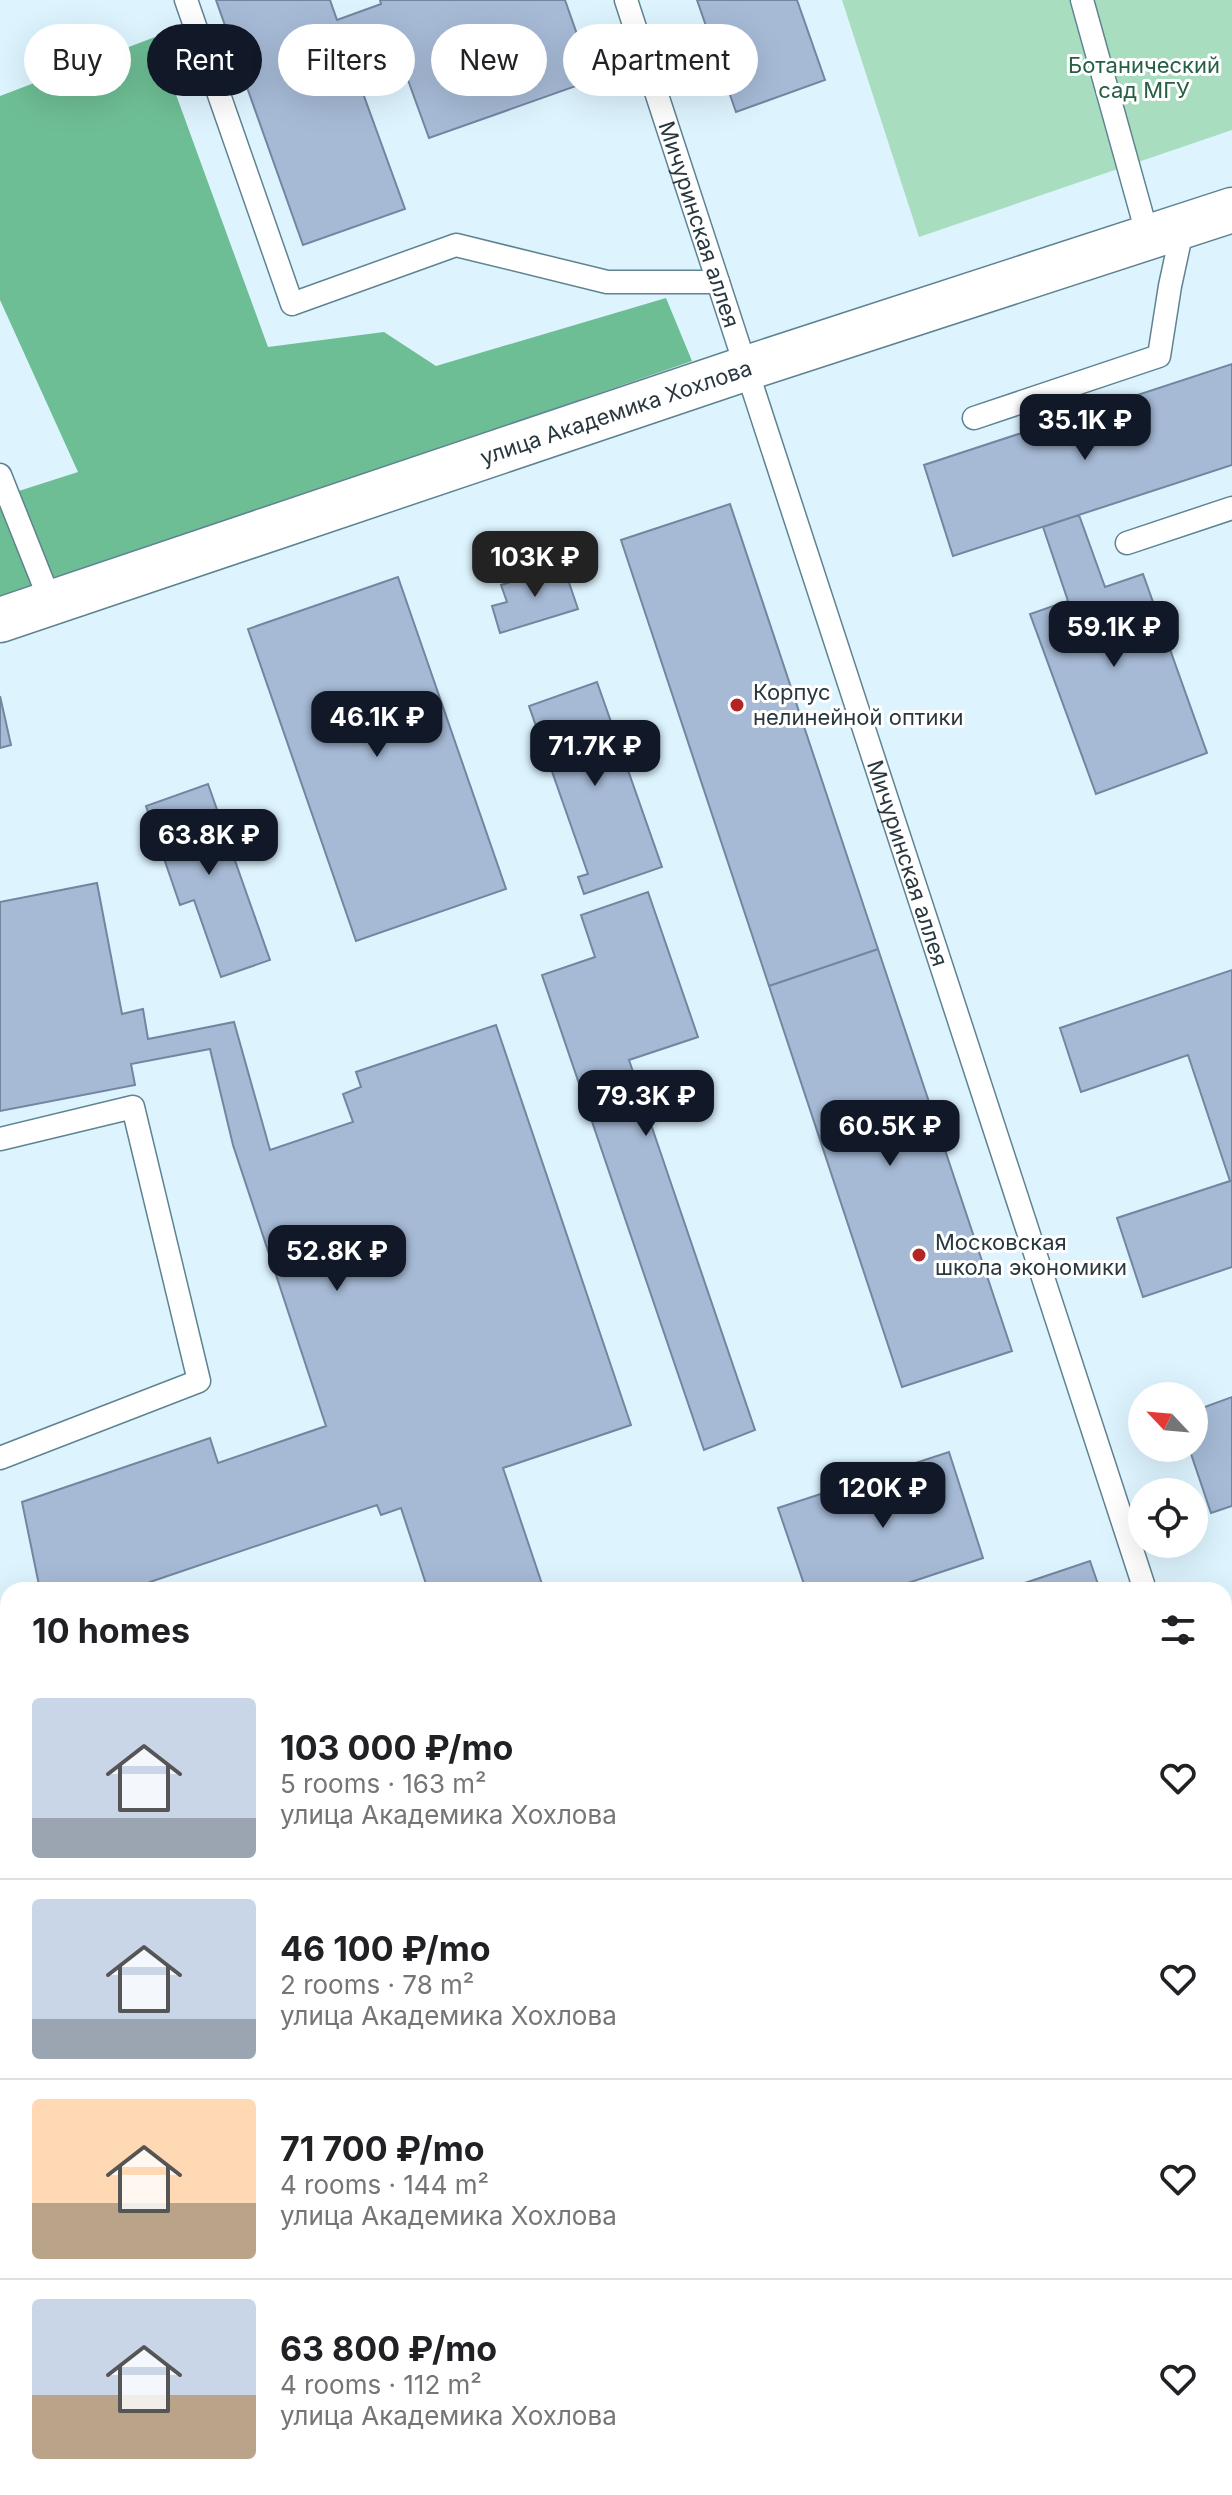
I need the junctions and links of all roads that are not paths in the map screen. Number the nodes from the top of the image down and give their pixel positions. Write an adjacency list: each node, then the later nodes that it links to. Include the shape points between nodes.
1 (186, 0): 6 (lane, via 292,304 456,245 607,282)
2 (626, 0): 6 (lane, Мичуринская аллея)
3 (1082, 0): 5 (lane)
4 (1232, 210): 5 (street, улица Академика Хохлова)
5 (1166, 232): 7 (street, улица Академика Хохлова); 8 (lane, via 1170,286 1159,356)
6 (718, 282): 7 (lane, Мичуринская аллея)
7 (746, 368): 12 (street, улица Академика Хохлова); 16 (lane, Мичуринская аллея)
8 (974, 418)
9 (0, 475): 12 (lane)
10 (1232, 508): 11 (lane)
11 (1127, 543)
12 (51, 603): 13 (street, улица Академика Хохлова)
13 (0, 620)
14 (0, 1139): 15 (lane, via 133,1107 199,1381)
15 (0, 1458)
16 (1142, 1582)

